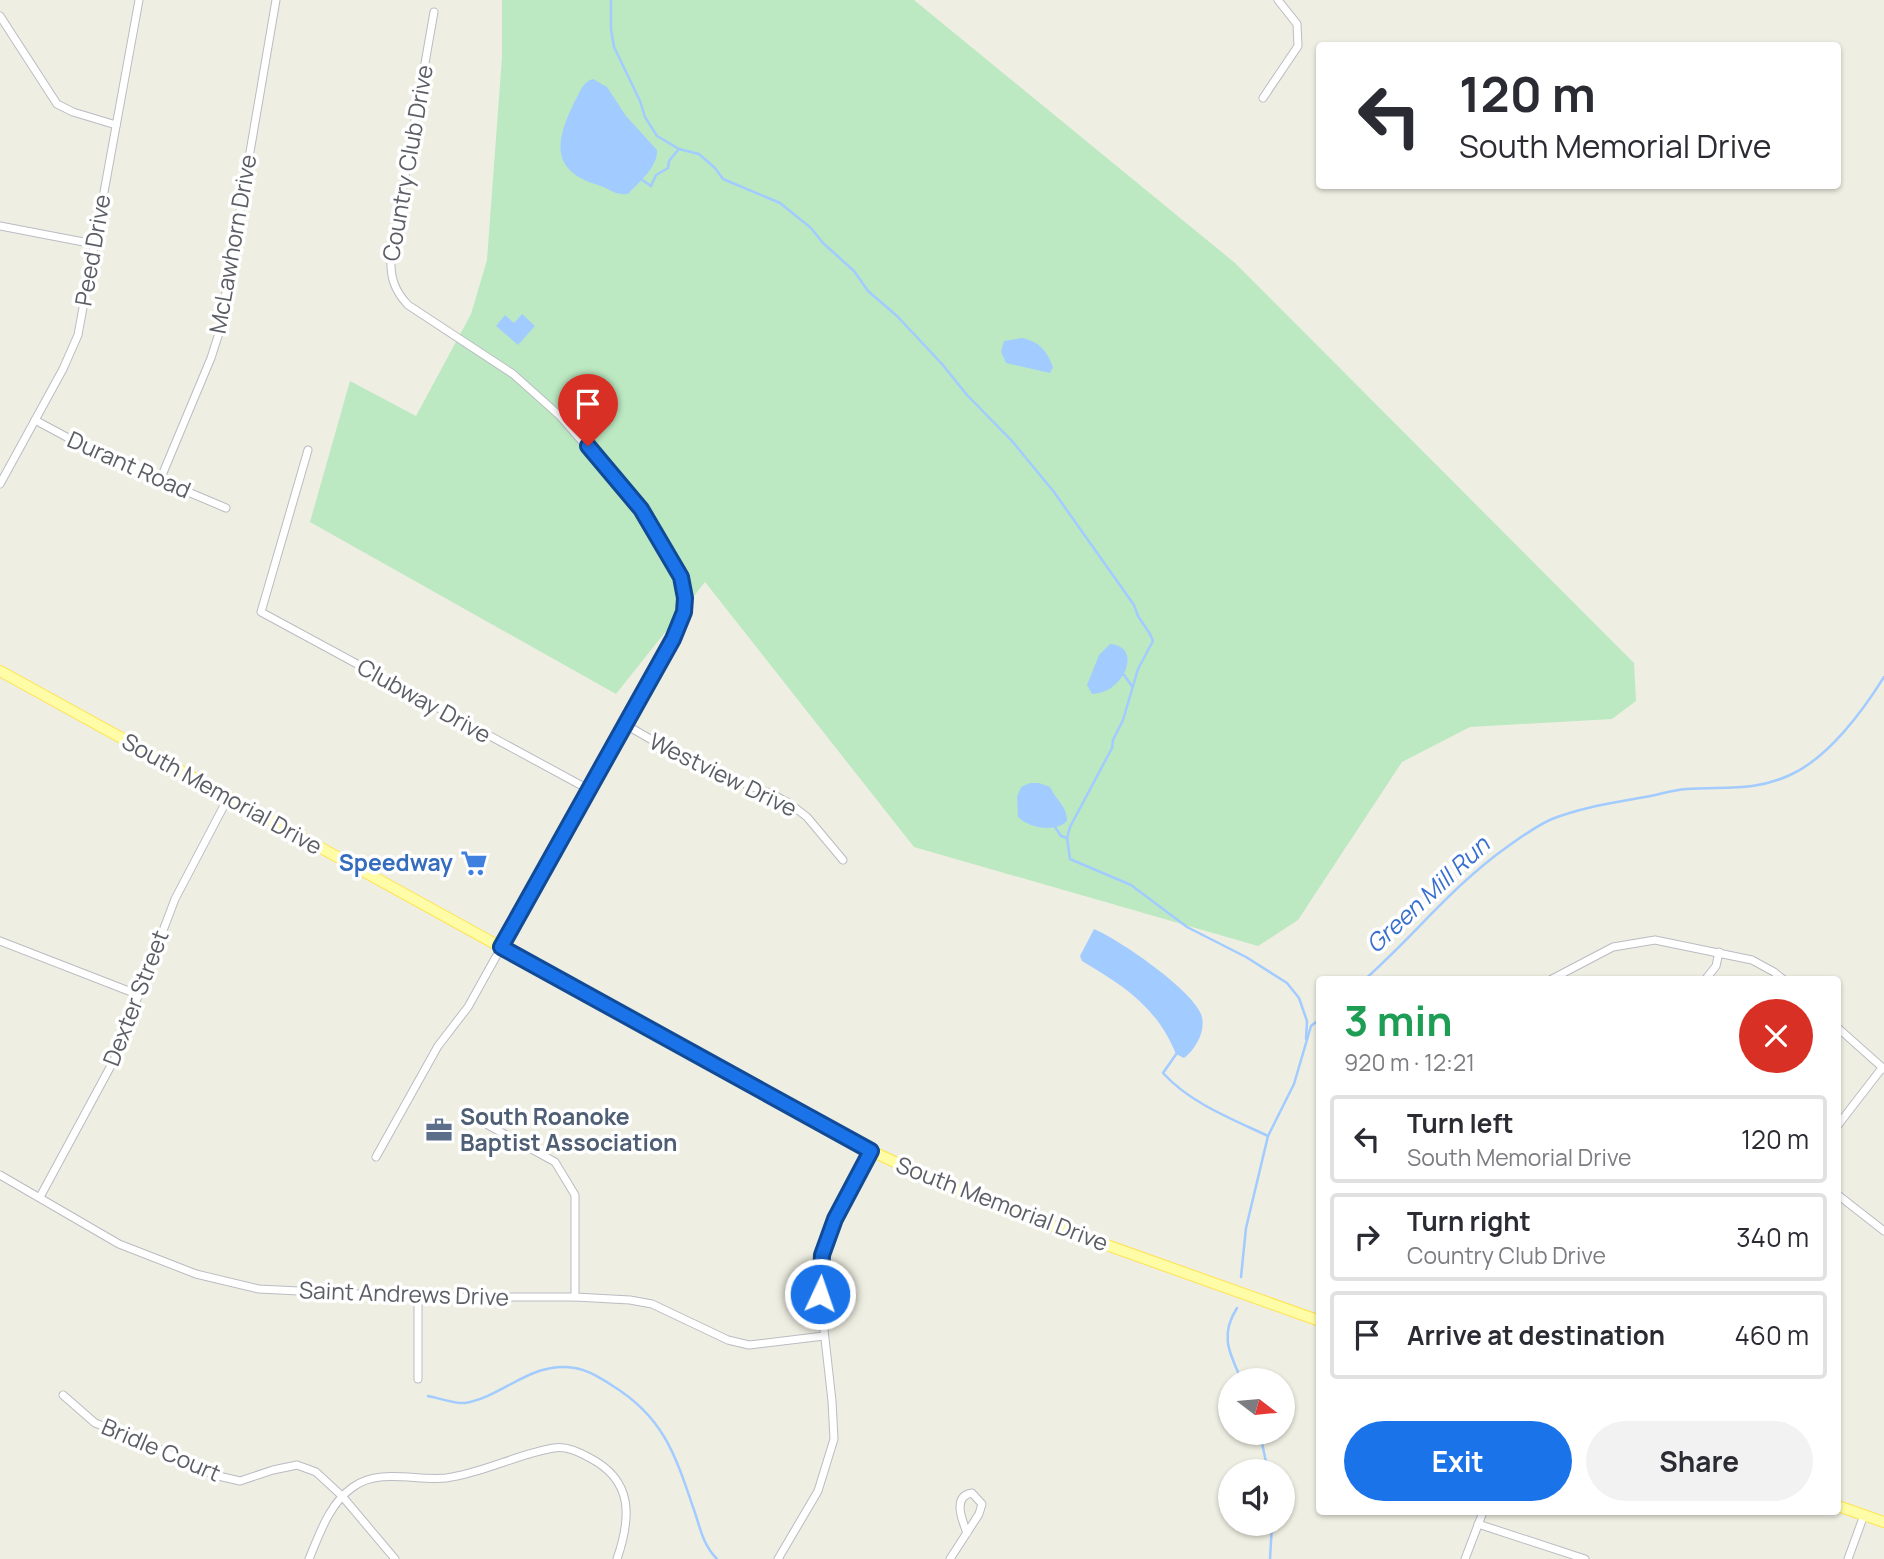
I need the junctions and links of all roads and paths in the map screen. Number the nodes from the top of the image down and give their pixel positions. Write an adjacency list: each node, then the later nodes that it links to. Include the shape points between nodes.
1 (139, 0): 7 (street, Peed Drive)
2 (276, 0): 12 (street, McLawhorn Drive, via 219,333)
3 (1278, 0): 6 (street, via 1297,24 1298,46)
4 (434, 12): 16 (street, Country Club Drive, via 391,277 398,294 416,312 513,374 560,415 641,509 681,577 685,598 679,624)
5 (0, 16): 7 (street, via 57,104)
6 (1263, 98)
7 (116, 125): 9 (street, Peed Drive)
8 (0, 226): 9 (street)
9 (94, 244): 10 (street, Peed Drive, via 78,335)
10 (35, 420): 12 (street, Durant Road, via 86,449); 13 (street, Peed Drive)
11 (307, 450): 17 (street, Clubway Drive, via 261,612)
12 (160, 480): 14 (street, Durant Road)
13 (0, 484)
14 (226, 508)
15 (0, 671): 18 (main road, South Memorial Drive)
16 (626, 725): 17 (street, Country Club Drive); 19 (street, Westview Drive, via 697,766 789,803)
17 (588, 789): 21 (street, Country Club Drive)
18 (228, 798): 21 (main road, South Memorial Drive); 26 (street, Dexter Street, via 175,899)
19 (843, 860)
20 (0, 941): 26 (street)
21 (501, 947): 31 (main road, South Memorial Drive); 32 (street, Country Club Drive)
22 (1719, 952): 23 (street, via 1655,940 1613,947); 24 (street); 25 (street, via 1752,960)
23 (1563, 976)
24 (1707, 976)
25 (1779, 976)
26 (139, 995): 34 (street, Dexter Street, via 113,1064)
27 (1841, 1031): 28 (street)
28 (1883, 1069): 29 (street)
29 (1841, 1121)
30 (488, 1125): 38 (street, via 555,1162 575,1195)
31 (871, 1151): 39 (main road, South Memorial Drive, via 969,1196); 40 (street, via 835,1219 822,1255)
32 (376, 1157)
33 (0, 1175): 34 (street, Saint Andrews Drive)
34 (40, 1197): 37 (street, Saint Andrews Drive, via 120,1244 195,1274 259,1289)
35 (1841, 1197): 36 (street)
36 (1884, 1231)
37 (418, 1297): 38 (street, Saint Andrews Drive); 41 (street)
38 (575, 1297): 40 (street, Saint Andrews Drive, via 652,1304 728,1340 749,1345)
39 (1316, 1320)
40 (824, 1336): 53 (street, via 834,1439 818,1491)
41 (418, 1379)
42 (62, 1395): 43 (street, Bridle Court, via 95,1423 214,1475 240,1481 297,1465 316,1472)
43 (342, 1496): 50 (street); 51 (street, Bridle Court); 52 (street, via 374,1477 445,1478 558,1447 574,1450 606,1470 626,1498 627,1530)
44 (1841, 1507): 46 (main road)
45 (1482, 1515): 48 (street)
46 (1864, 1515): 47 (main road); 57 (street)
47 (1884, 1522)
48 (1478, 1524): 55 (street); 56 (street)
49 (967, 1533): 49 (street, via 982,1504 972,1493 961,1498); 54 (street)
50 (309, 1559)
51 (395, 1559)
52 (617, 1559)
53 (778, 1559)
54 (950, 1559)
55 (1465, 1559)
56 (1585, 1559)
57 (1847, 1559)

